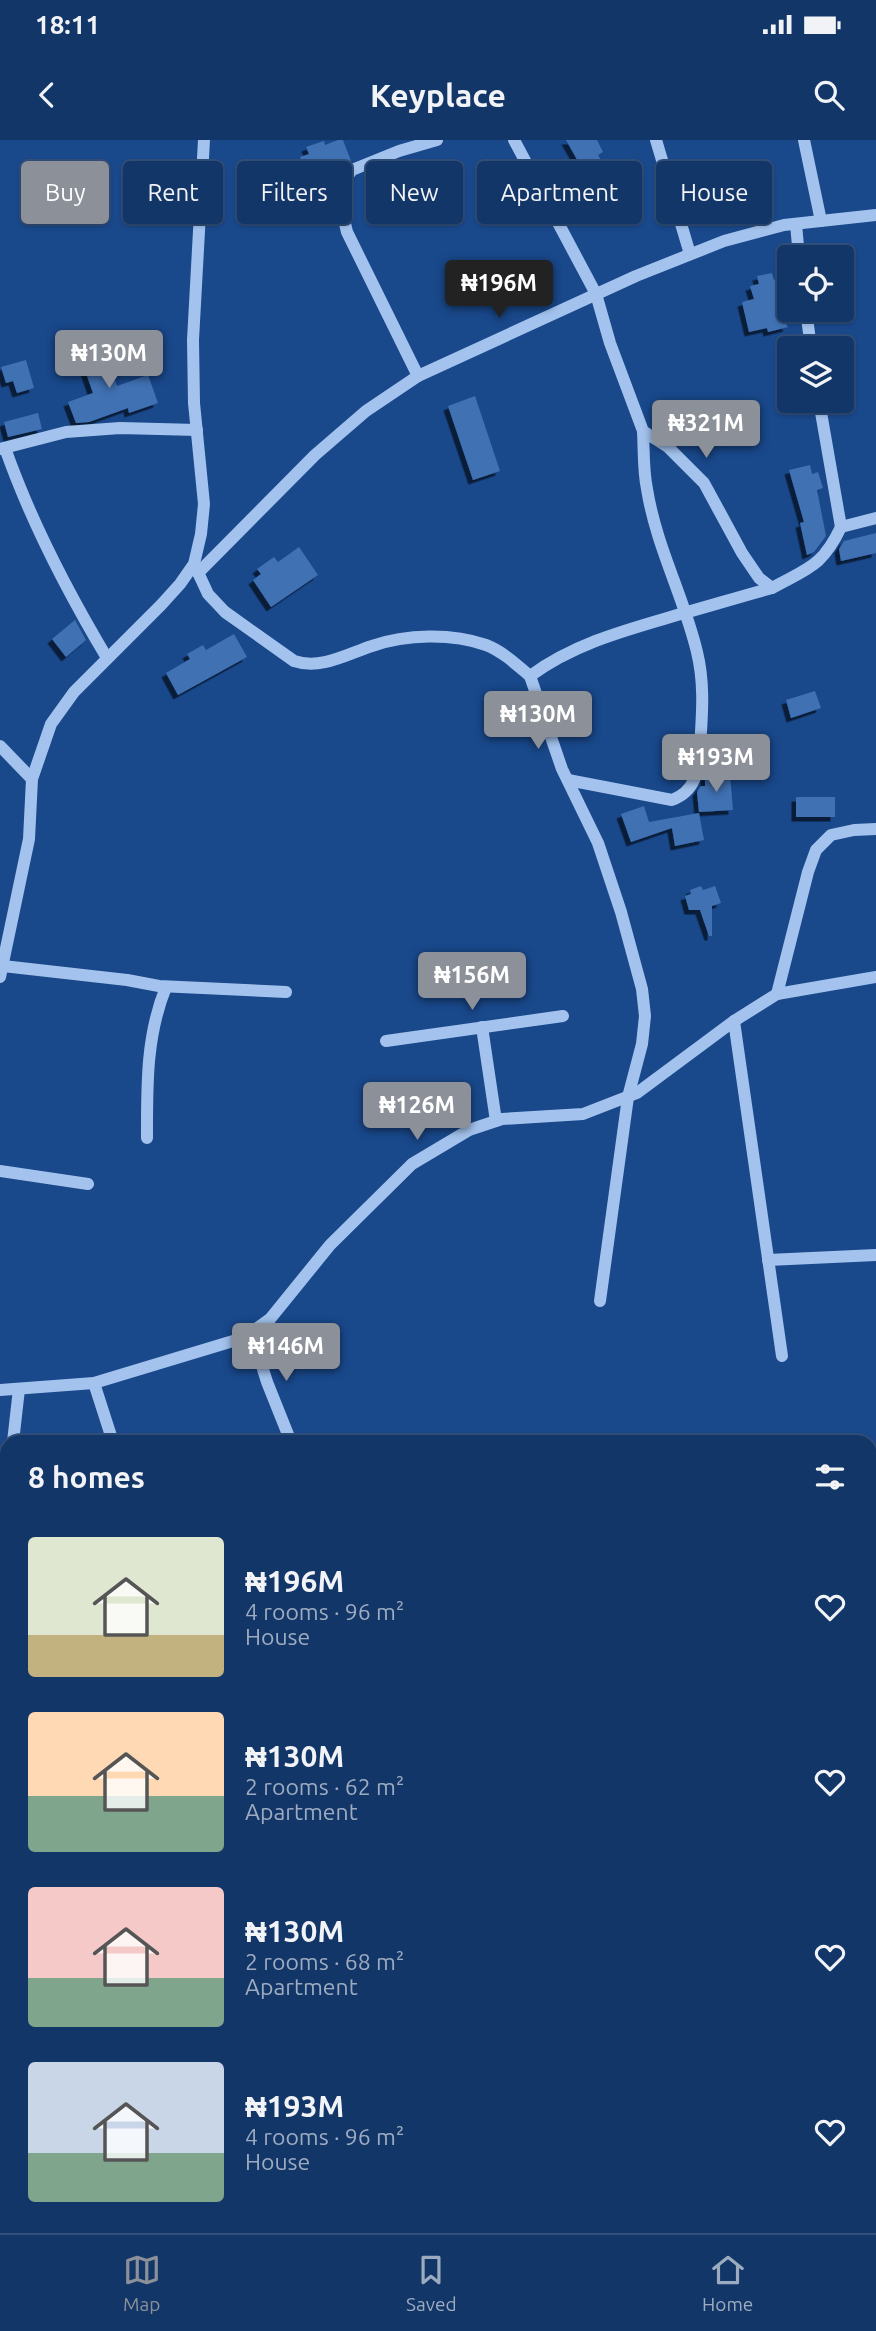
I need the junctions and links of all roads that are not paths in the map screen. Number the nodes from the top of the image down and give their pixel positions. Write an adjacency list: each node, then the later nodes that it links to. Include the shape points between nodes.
1 (204, 140): 14 (street, via 193,340)
2 (437, 140): 12 (street, via 352,170 341,185 347,232)
3 (514, 140): 11 (street)
4 (656, 140): 10 (street)
5 (804, 140): 7 (street)
6 (876, 215): 7 (street)
7 (821, 221): 8 (street)
8 (796, 224): 9 (street); 10 (street)
9 (798, 245)
10 (690, 254): 11 (street)
11 (596, 294): 12 (street); 15 (street)
12 (418, 376): 19 (street, via 366,411 315,455)
13 (821, 413): 18 (street)
14 (197, 430): 16 (street, via 66,432); 19 (street, via 204,504)
15 (643, 430): 20 (street, via 668,447 704,483 742,553); 21 (street, via 647,489)
16 (3, 449): 22 (street, via 72,601)
17 (876, 518): 18 (street)
18 (841, 527): 20 (street, via 830,550 816,564)
19 (196, 568): 22 (street); 23 (street, via 208,594 225,612 306,665 376,645 435,637 486,645)
20 (772, 588): 21 (street)
21 (684, 613): 23 (street, via 578,647); 26 (street, via 697,652 704,699 698,772 691,788 672,800)
22 (107, 658): 25 (street, via 51,724)
23 (530, 676): 26 (street)
24 (0, 746): 25 (street)
25 (32, 779): 28 (street, via 29,839)
26 (568, 780): 38 (street, via 598,843 642,989 642,1044)
27 (876, 829): 33 (street, via 831,835 816,850)
28 (5, 931): 29 (street)
29 (1, 972): 31 (street)
30 (876, 977): 33 (street)
31 (166, 987): 32 (street); 40 (street, via 151,1035)
32 (286, 992)
33 (777, 994): 35 (street)
34 (563, 1016): 36 (street)
35 (734, 1021): 38 (street); 44 (street)
36 (482, 1027): 37 (street); 39 (street)
37 (386, 1041)
38 (628, 1097): 39 (street, via 583,1114); 45 (street)
39 (496, 1121): 46 (street, via 469,1130 412,1164 330,1245 270,1320)
40 (147, 1138)
41 (0, 1171): 42 (street)
42 (88, 1184)
43 (876, 1255): 44 (street)
44 (768, 1260): 47 (street)
45 (600, 1301)
46 (252, 1334): 48 (street); 53 (street)
47 (782, 1356)
48 (94, 1383): 49 (street); 52 (street)
49 (19, 1389): 50 (street); 51 (street)
50 (0, 1390)
51 (14, 1435)
52 (111, 1435)
53 (288, 1435)

